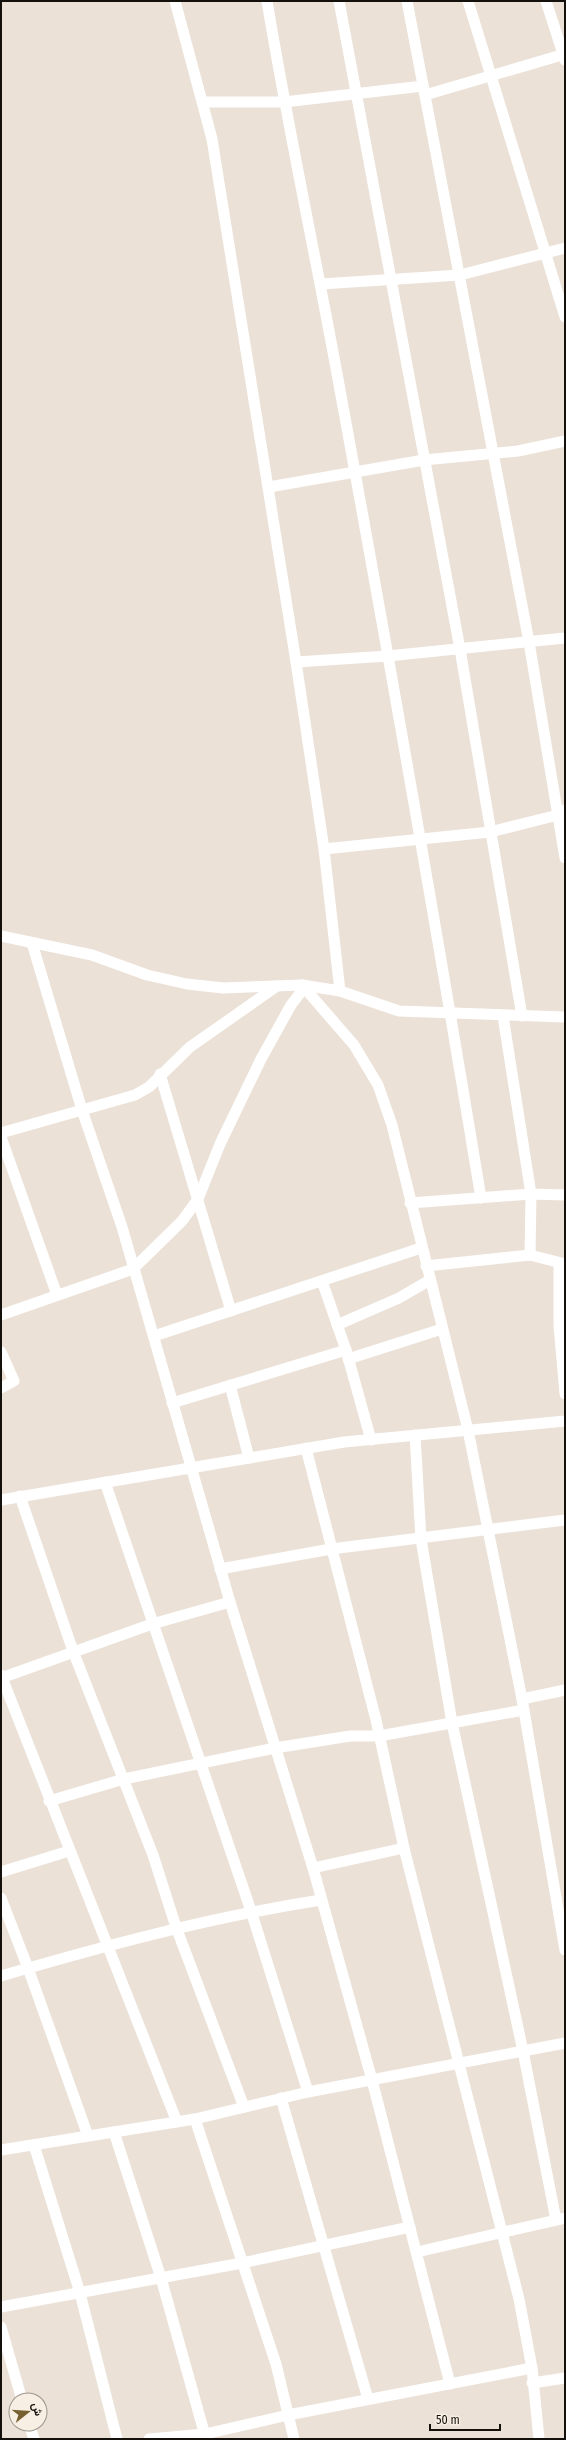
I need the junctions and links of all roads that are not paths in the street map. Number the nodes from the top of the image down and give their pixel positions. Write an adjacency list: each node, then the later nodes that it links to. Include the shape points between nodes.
1 (175, 1): 11 (street)
2 (267, 1): 12 (street)
3 (339, 1): 10 (street)
4 (407, 1): 9 (street)
5 (468, 1): 8 (street)
6 (546, 1): 7 (street)
7 (564, 56): 8 (street)
8 (491, 76): 9 (street); 14 (street)
9 (424, 90): 10 (street); 15 (street)
10 (354, 94): 12 (street); 16 (street)
11 (203, 102): 12 (street); 23 (street, via 212,139)
12 (284, 102): 17 (street)
13 (565, 248): 14 (street)
14 (547, 254): 15 (street); 18 (street)
15 (460, 275): 16 (street); 20 (street)
16 (391, 280): 17 (street); 21 (street)
17 (321, 284): 22 (street)
18 (565, 317)
19 (564, 445): 20 (street)
20 (493, 454): 21 (street); 25 (street)
21 (424, 460): 22 (street); 26 (street)
22 (355, 472): 23 (street); 27 (street)
23 (268, 487): 28 (street)
24 (565, 638): 25 (street)
25 (529, 642): 26 (street); 29 (street)
26 (460, 649): 27 (street); 30 (street)
27 (388, 656): 28 (street); 31 (street)
28 (296, 662): 32 (street)
29 (561, 813): 30 (street); 33 (street)
30 (490, 832): 31 (street); 41 (street)
31 (420, 839): 32 (street); 39 (street)
32 (324, 849): 38 (street)
33 (565, 858)
34 (1, 936): 35 (street)
35 (32, 943): 36 (street, via 92,955 147,975 187,984 223,988); 44 (street)
36 (278, 986): 37 (street); 43 (street, via 190,1047)
37 (303, 986): 38 (street); 50 (street, via 261,1059 220,1144); 51 (street, via 354,1045 378,1085 392,1126)
38 (340, 991): 39 (street, via 399,1011)
39 (451, 1014): 40 (street); 49 (street)
40 (503, 1016): 41 (street); 47 (street)
41 (522, 1016): 42 (street)
42 (565, 1017)
43 (160, 1074): 44 (street, via 149,1087 135,1095); 50 (street)
44 (82, 1110): 45 (street); 56 (street)
45 (1, 1133)
46 (1, 1137): 59 (street)
47 (531, 1194): 48 (street); 49 (street); 53 (street)
48 (565, 1195)
49 (481, 1198): 51 (street)
50 (198, 1199): 56 (street, via 182,1221); 60 (street)
51 (410, 1203): 52 (street)
52 (421, 1248): 55 (street); 58 (street)
53 (530, 1255): 54 (street); 55 (street)
54 (562, 1264): 69 (street, via 559,1325)
55 (426, 1266): 57 (street)
56 (134, 1269): 59 (street); 64 (street)
57 (430, 1280): 62 (street, via 399,1298); 63 (street)
58 (322, 1281): 60 (street); 62 (street)
59 (57, 1295): 61 (street)
60 (231, 1311): 64 (street)
61 (1, 1314)
62 (337, 1325): 66 (street)
63 (442, 1329): 66 (street); 72 (street)
64 (154, 1336): 70 (street)
65 (1, 1352): 68 (street, via 14,1381)
66 (347, 1355): 67 (street); 74 (street)
67 (230, 1385): 70 (street); 76 (street)
68 (1, 1388)
69 (565, 1394)
70 (172, 1403): 77 (street)
71 (565, 1421): 72 (street)
72 (468, 1430): 73 (street); 82 (street)
73 (415, 1435): 74 (street); 83 (street)
74 (371, 1440): 75 (street)
75 (306, 1448): 76 (street); 84 (street)
76 (249, 1458): 77 (street)
77 (190, 1467): 78 (street); 85 (street)
78 (105, 1482): 79 (street); 87 (street)
79 (20, 1496): 80 (street); 88 (street)
80 (1, 1500)
81 (565, 1520): 82 (street)
82 (487, 1530): 83 (street); 91 (street)
83 (421, 1538): 84 (street); 92 (street)
84 (331, 1549): 85 (street); 93 (street)
85 (220, 1569): 86 (street)
86 (230, 1602): 87 (street); 94 (street)
87 (152, 1624): 88 (street); 95 (street)
88 (74, 1651): 89 (street); 96 (street)
89 (1, 1677): 97 (street)
90 (565, 1690): 91 (street)
91 (523, 1704): 92 (street); 107 (street)
92 (452, 1723): 93 (street); 111 (street)
93 (379, 1736): 94 (street, via 350,1736); 98 (street)
94 (275, 1748): 95 (street); 100 (street)
95 (202, 1765): 96 (street); 104 (street)
96 (124, 1779): 97 (street); 105 (street)
97 (49, 1801): 99 (street)
98 (404, 1848): 100 (street); 112 (street)
99 (68, 1851): 101 (street); 106 (street)
100 (312, 1868): 103 (street)
101 (1, 1872)
102 (1, 1898): 108 (street)
103 (321, 1900): 104 (street); 113 (street)
104 (250, 1911): 105 (street); 114 (street)
105 (176, 1927): 106 (street); 116 (street)
106 (108, 1945): 108 (street); 118 (street)
107 (565, 1950)
108 (28, 1968): 109 (street); 120 (street)
109 (1, 1976)
110 (565, 2043): 111 (street)
111 (523, 2051): 112 (street); 123 (street)
112 (460, 2064): 113 (street); 125 (street)
113 (372, 2080): 114 (street); 124 (street)
114 (308, 2092): 115 (street)
115 (281, 2098): 116 (street); 126 (street)
116 (244, 2107): 117 (street)
117 (195, 2119): 118 (street); 128 (street)
118 (177, 2122): 119 (street)
119 (114, 2132): 120 (street); 129 (street)
120 (88, 2136): 121 (street)
121 (34, 2145): 122 (street); 130 (street)
122 (1, 2150)
123 (560, 2219): 125 (street)
124 (410, 2227): 126 (street); 127 (street)
125 (501, 2233): 127 (street); 133 (street, via 519,2299)
126 (323, 2245): 128 (street); 138 (street)
127 (417, 2252): 136 (street)
128 (242, 2263): 129 (street); 139 (street, via 280,2376)
129 (161, 2278): 130 (street); 140 (street)
130 (80, 2293): 131 (street); 141 (street)
131 (1, 2307)
132 (1, 2327): 137 (street)
133 (532, 2368): 135 (street); 136 (street)
134 (565, 2378): 135 (street)
135 (532, 2383): 144 (street)
136 (450, 2384): 138 (street)
137 (20, 2392)
138 (368, 2399): 139 (street)
139 (288, 2415): 140 (street); 143 (street)
140 (206, 2436): 142 (street)
141 (117, 2439)
142 (148, 2439)
143 (294, 2439)
144 (539, 2439)

